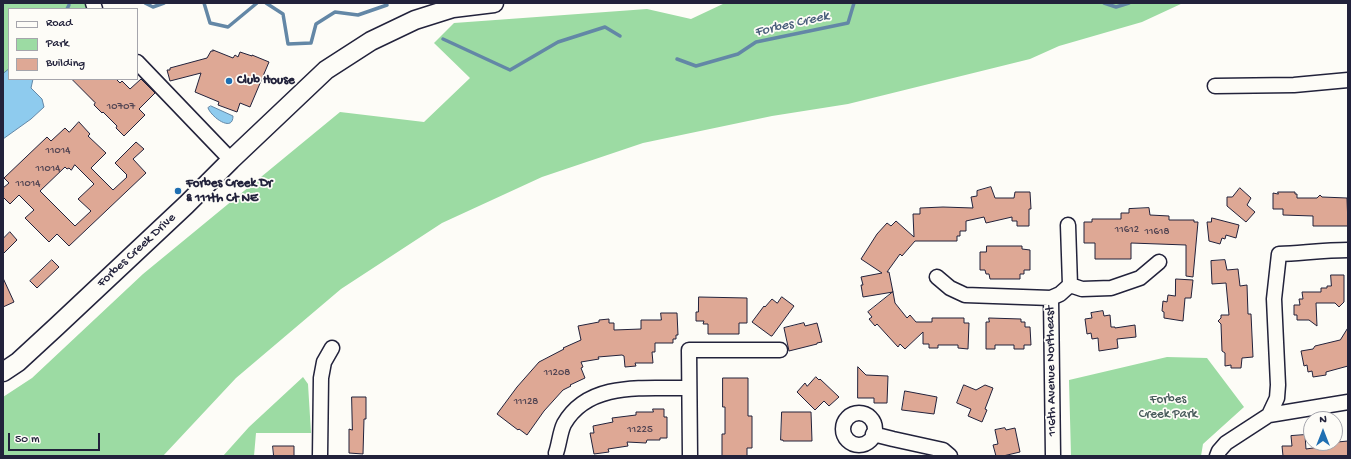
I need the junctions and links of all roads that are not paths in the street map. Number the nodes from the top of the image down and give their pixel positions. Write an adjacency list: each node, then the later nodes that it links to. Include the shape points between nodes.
1 (494, 3): 2 (street, Forbes Creek Drive)
2 (453, 6): 6 (street, Forbes Creek Drive, via 415,20 371,41 326,70)
3 (138, 63): 6 (street)
4 (1348, 80): 5 (street, via 1294,85)
5 (1215, 86)
6 (231, 160): 15 (street, Forbes Creek Drive, via 56,327 18,362)
7 (1068, 225): 11 (street)
8 (1348, 250): 19 (street, via 1279,254 1274,299 1278,386 1277,398)
9 (1159, 262): 11 (street, via 1140,278 1111,288 1082,289)
10 (937, 277): 12 (street, via 964,295)
11 (1070, 285): 12 (street, 116th Avenue Northeast)
12 (1051, 298): 25 (street, 116th Avenue Northeast)
13 (332, 348): 22 (street, via 324,362 321,378)
14 (780, 350): 16 (street, via 689,350)
15 (3, 372)
16 (690, 388): 21 (street, via 623,389 600,394 578,406 564,425); 23 (street)
17 (1348, 396): 18 (street)
18 (1348, 403): 19 (street)
19 (1269, 415): 26 (street, via 1226,443)
20 (873, 434): 24 (street, via 943,450)
21 (556, 454)
22 (320, 456)
23 (690, 456)
24 (950, 456)
25 (1053, 456)
26 (1217, 456)

